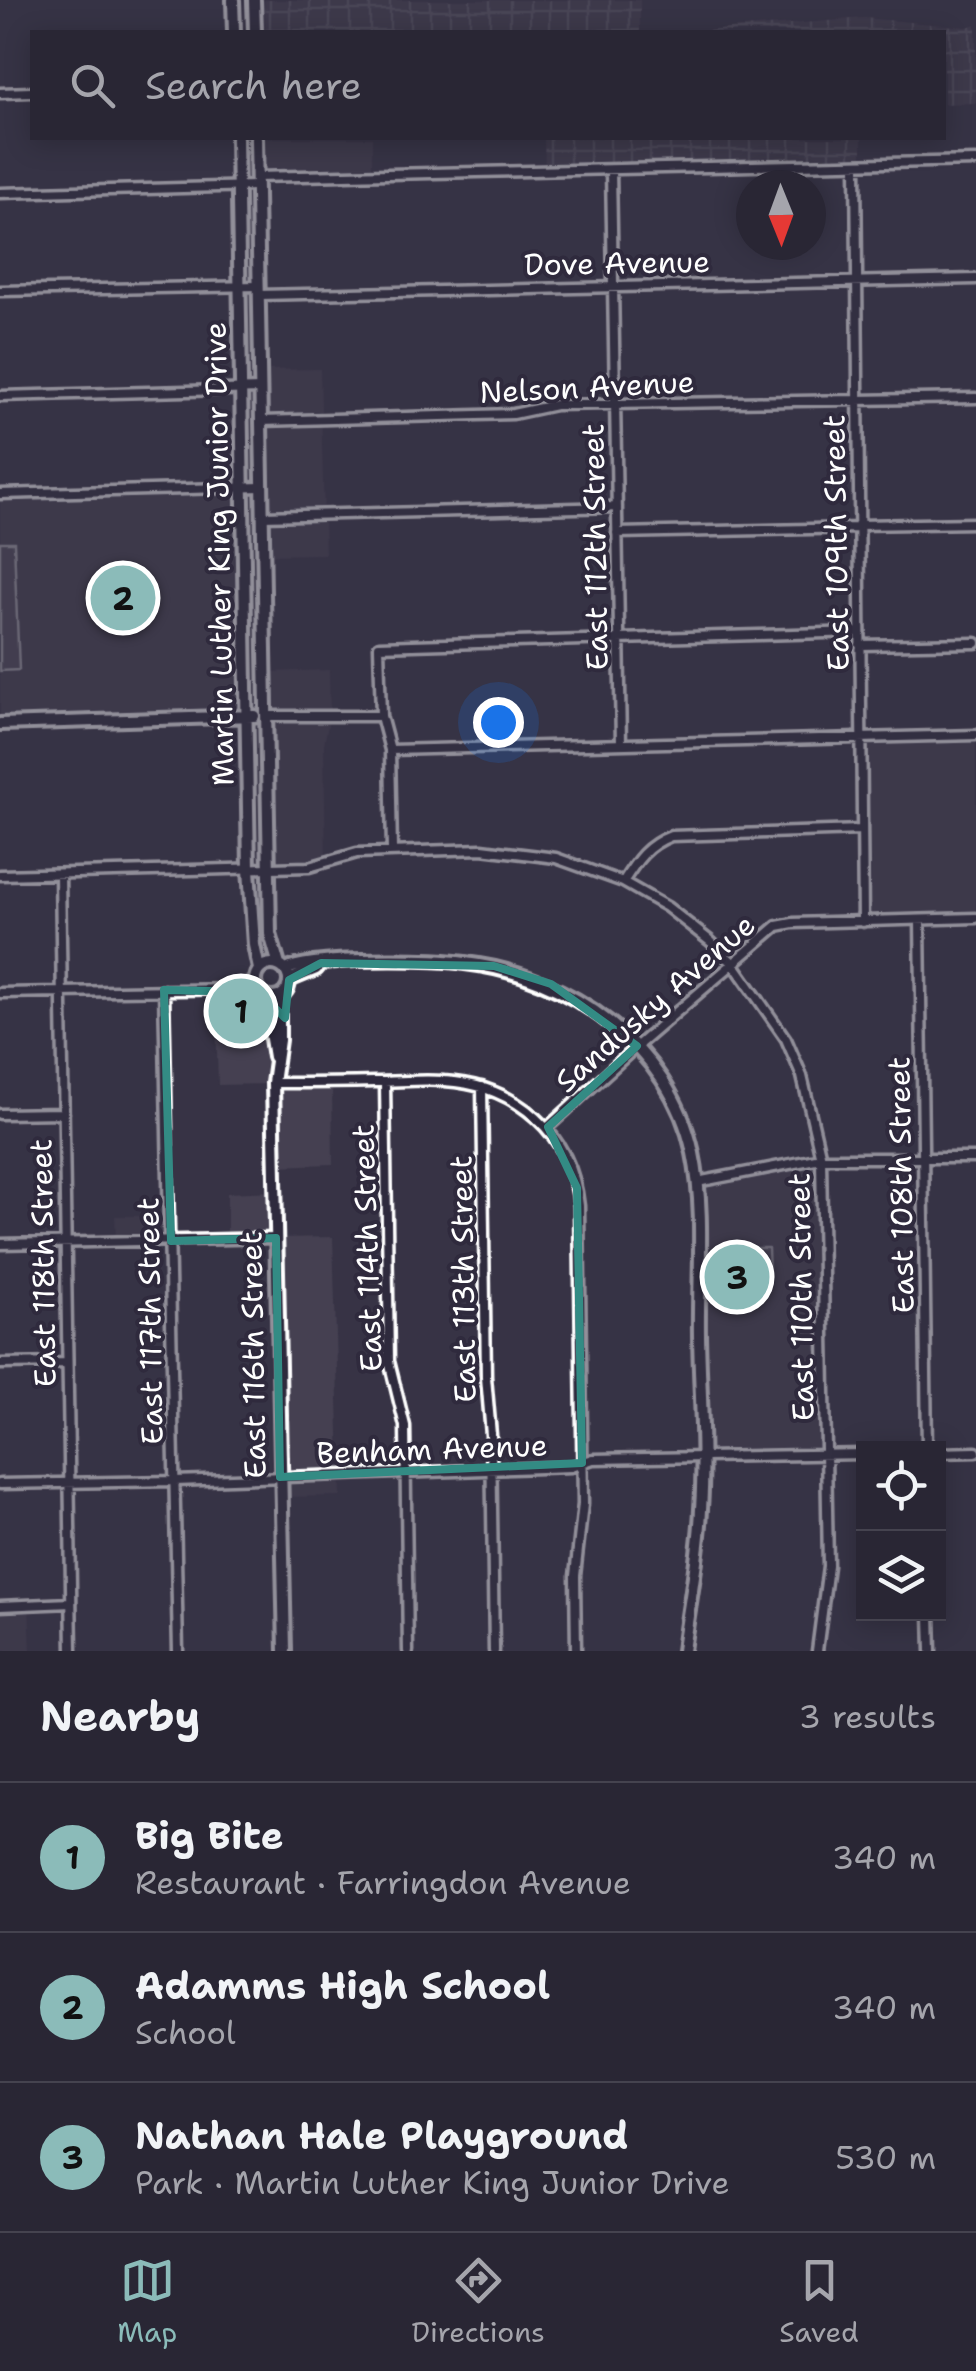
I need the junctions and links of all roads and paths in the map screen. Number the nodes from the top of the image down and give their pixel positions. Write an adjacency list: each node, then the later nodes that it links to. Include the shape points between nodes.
1 (233, 0): 3 (main road)
2 (254, 0): 4 (main road)
3 (234, 30)
4 (255, 30)
5 (30, 92): 6 (street)
6 (0, 93)
7 (236, 140): 13 (main road, Martin Luther King Junior Drive)
8 (256, 140): 12 (main road, Martin Luther King Junior Drive)
9 (976, 162): 10 (street)
10 (856, 164): 11 (street); 16 (street, East 109th Street)
11 (610, 170): 12 (street); 17 (street, East 112th Street)
12 (256, 182): 13 (street); 20 (main road, Martin Luther King Junior Drive)
13 (237, 187): 14 (street); 18 (main road, Martin Luther King Junior Drive)
14 (0, 193)
15 (976, 279): 16 (street, Dove Avenue)
16 (858, 280): 17 (street, Dove Avenue); 25 (street, East 109th Street)
17 (612, 285): 20 (street, Dove Avenue); 26 (street, East 112th Street)
18 (239, 286): 19 (street, Dove Avenue); 20 (street, Dove Avenue); 21 (main road, Martin Luther King Junior Drive)
19 (0, 291)
20 (259, 291): 22 (main road, Martin Luther King Junior Drive)
21 (241, 390): 22 (street); 23 (street); 29 (main road, Martin Luther King Junior Drive)
22 (261, 390): 27 (main road, Martin Luther King Junior Drive)
23 (0, 396)
24 (976, 398): 25 (street, Nelson Avenue)
25 (857, 400): 26 (street, Nelson Avenue); 34 (street, East 109th Street)
26 (615, 404): 27 (street, Nelson Avenue); 31 (street, East 112th Street)
27 (261, 422): 28 (main road, Martin Luther King Junior Drive)
28 (262, 487): 29 (street); 32 (main road, Martin Luther King Junior Drive)
29 (243, 488): 30 (street); 40 (main road, Martin Luther King Junior Drive)
30 (0, 494)
31 (617, 507): 32 (street); 35 (street, East 112th Street)
32 (263, 516): 41 (main road, Martin Luther King Junior Drive)
33 (976, 523): 34 (street)
34 (858, 526): 35 (street); 36 (street, East 109th Street)
35 (617, 533): 37 (street, East 112th Street)
36 (860, 632): 37 (street); 38 (street, East 109th Street)
37 (618, 640): 42 (street, via 380,646); 46 (street, East 112th Street)
38 (860, 644): 39 (street); 45 (street, East 109th Street)
39 (976, 644)
40 (248, 716): 41 (main road); 43 (main road); 50 (main road, Martin Luther King Junior Drive)
41 (266, 716): 42 (street); 51 (main road, Martin Luther King Junior Drive)
42 (381, 716): 47 (street)
43 (0, 724)
44 (976, 735): 45 (street)
45 (861, 736): 46 (street); 48 (street, East 109th Street)
46 (621, 743): 47 (street)
47 (390, 750): 49 (street)
48 (862, 830): 54 (street, via 671,836 654,842); 57 (street, East 109th Street)
49 (392, 850): 51 (street, East 110th Street, via 309,868); 54 (street, East 110th Street, via 514,852 556,858)
50 (249, 869): 51 (street, East 110th Street); 52 (street, East 110th Street); 60 (main road, Martin Luther King Junior Drive)
51 (270, 869): 59 (main road, Martin Luther King Junior Drive, via 270,934)
52 (60, 874): 53 (street, East 110th Street); 62 (street, East 118th Street)
53 (0, 875)
54 (623, 882): 58 (street, East 110th Street, via 690,924)
55 (976, 918): 56 (street, Sandusky Avenue)
56 (920, 920): 57 (street, Sandusky Avenue); 75 (street, East 108th Street)
57 (863, 922): 58 (street, Sandusky Avenue, via 777,926)
58 (732, 963): 65 (street, Sandusky Avenue); 73 (street, East 110th Street, via 786,1039)
59 (285, 972): 60 (main road, via 270,964); 64 (main road, via 287,990); 65 (main road, via 312,961 494,966 552,984)
60 (259, 984): 61 (street); 64 (main road); 66 (main road, East 116th Street)
61 (164, 990): 62 (street); 78 (street, East 117th Street)
62 (61, 992): 63 (street); 70 (street, East 118th Street)
63 (0, 993)
64 (278, 997): 66 (main road, East 116th Street)
65 (637, 1046): 72 (street, Sandusky Avenue); 76 (main road, via 685,1126)
66 (274, 1058): 68 (main road, East 116th Street)
67 (384, 1082): 68 (street); 69 (street, via 444,1080); 91 (street, East 114th Street, via 389,1361)
68 (273, 1084): 77 (main road, East 116th Street)
69 (482, 1087): 72 (street, via 504,1094); 90 (street, East 113th Street)
70 (64, 1112): 71 (street); 79 (street, East 118th Street)
71 (0, 1114)
72 (548, 1127): 89 (street, via 577,1188)
73 (821, 1158): 75 (street); 76 (street); 87 (street, East 110th Street)
74 (976, 1158): 75 (street)
75 (924, 1159): 83 (street, East 108th Street)
76 (697, 1182): 88 (main road)
77 (276, 1238): 78 (street); 92 (main road, East 116th Street)
78 (171, 1240): 79 (street); 93 (street, East 117th Street)
79 (66, 1243): 80 (street); 81 (street, East 118th Street)
80 (0, 1244)
81 (66, 1363): 82 (street); 94 (street, East 118th Street)
82 (0, 1364)
83 (927, 1441)
84 (976, 1452): 85 (street)
85 (946, 1453)
86 (856, 1454): 87 (street, Benham Avenue)
87 (826, 1455): 88 (street, Benham Avenue); 106 (street, East 110th Street, via 828,1566)
88 (702, 1457): 89 (street, Benham Avenue); 105 (main road, via 702,1509)
89 (582, 1462): 90 (street, Benham Avenue); 104 (street)
90 (491, 1469): 91 (street, Benham Avenue); 103 (street, East 113th Street)
91 (406, 1472): 92 (street, Benham Avenue); 102 (street, East 114th Street)
92 (280, 1477): 93 (street, Benham Avenue); 101 (main road, East 116th Street)
93 (176, 1481): 94 (street, Benham Avenue); 100 (street, East 117th Street)
94 (69, 1482): 95 (street, Benham Avenue); 96 (street, East 118th Street)
95 (0, 1484)
96 (72, 1603): 97 (street); 99 (street, East 118th Street)
97 (0, 1606)
98 (930, 1621): 107 (street)
99 (72, 1651)
100 (178, 1651)
101 (284, 1651)
102 (408, 1651)
103 (494, 1651)
104 (576, 1651)
105 (683, 1651)
106 (817, 1651)
107 (930, 1651)

